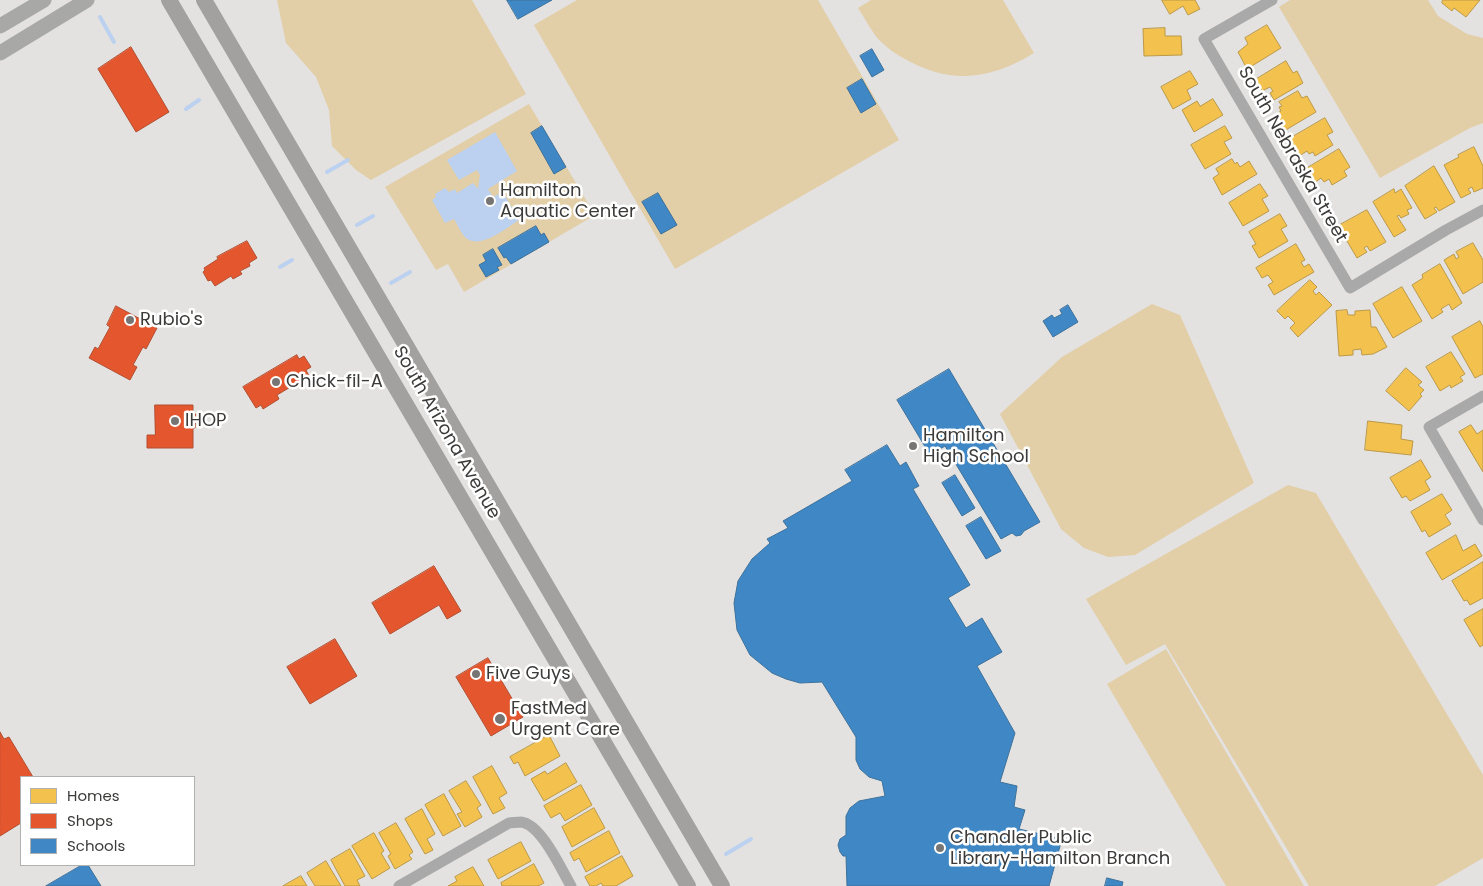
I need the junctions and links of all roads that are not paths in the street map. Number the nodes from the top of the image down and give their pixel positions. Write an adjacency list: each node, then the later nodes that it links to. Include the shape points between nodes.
1 (44, 0): 6 (main road)
2 (87, 0): 7 (main road)
3 (169, 0): 14 (main road, South Arizona Avenue)
4 (204, 0): 15 (main road, South Arizona Avenue)
5 (1272, 0): 8 (street, South Nebraska Street, via 1204,39 1350,288)
6 (0, 26)
7 (0, 53)
8 (1483, 210)
9 (1483, 396): 10 (street, via 1429,427)
10 (1483, 520)
11 (412, 883): 12 (street); 13 (street, via 509,823 522,822 535,829 544,840)
12 (399, 886)
13 (571, 886)
14 (688, 886)
15 (722, 886)

